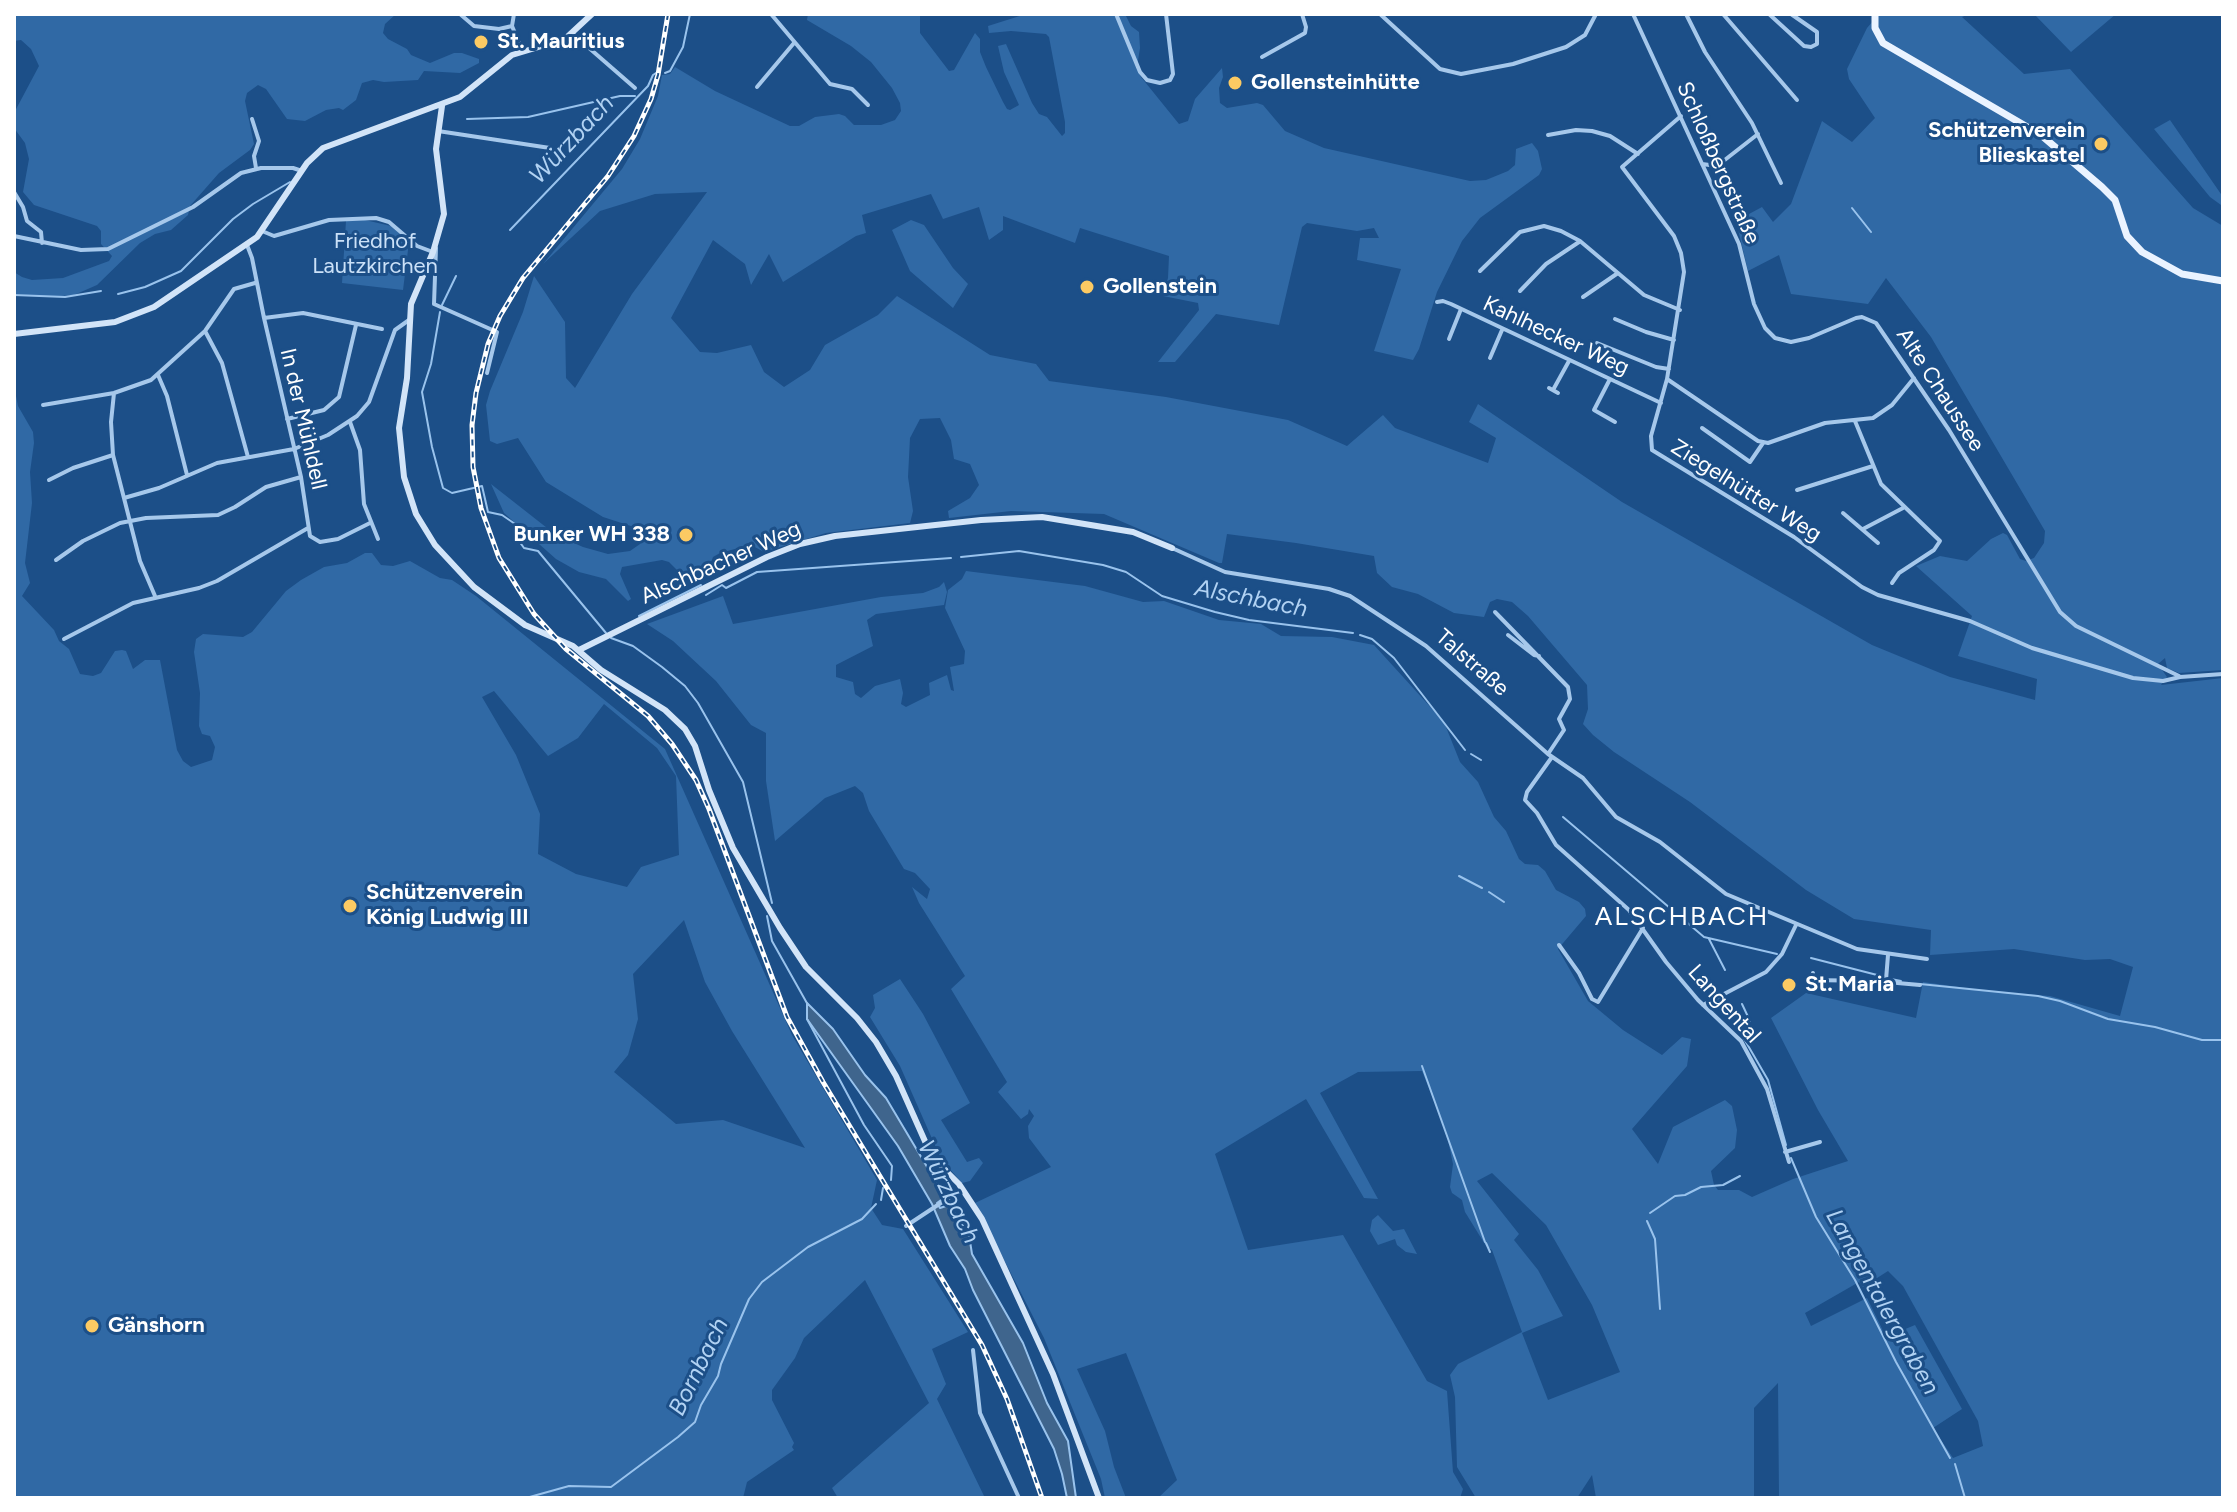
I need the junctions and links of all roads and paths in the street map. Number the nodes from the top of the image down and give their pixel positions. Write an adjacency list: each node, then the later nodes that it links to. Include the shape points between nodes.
1 (460, 14): 16 (street, via 474,26)
2 (514, 14): 16 (street)
3 (771, 14): 18 (street)
4 (1116, 14): 5 (street, via 1144,77 1168,82 1173,74)
5 (1166, 14)
6 (1302, 14): 20 (street, via 1305,33)
7 (1380, 14): 8 (street, via 1440,69 1461,74 1566,47 1585,35)
8 (1596, 14)
9 (1633, 14): 27 (street, Schloßbergstraße)
10 (1686, 14): 30 (street)
11 (1723, 14): 23 (street)
12 (1769, 14): 13 (street, via 1804,46 1817,44 1817,32)
13 (1791, 14)
14 (1875, 14): 47 (main road, via 1883,43 2041,135 2102,187 2115,200 2131,242 2142,252 2182,274)
15 (589, 15): 17 (main road)
16 (512, 26): 19 (street)
17 (573, 34): 19 (main road); 22 (street)
18 (795, 42): 21 (street); 24 (street, via 830,84 852,89)
19 (522, 50): 25 (main road)
20 (1262, 57)
21 (757, 87)
22 (635, 88)
23 (1797, 100)
24 (868, 105)
25 (442, 106): 26 (main road); 29 (main road)
26 (431, 109): 29 (main road); 36 (main road, via 323,148)
27 (1681, 116): 33 (street); 34 (street, Schloßbergstraße)
28 (252, 119): 35 (street, via 259,141)
29 (438, 131): 32 (street); 44 (main road, via 444,214)
30 (1758, 134): 34 (street, via 1717,166); 37 (street)
31 (1548, 135): 33 (street, via 1592,131)
32 (550, 148)
33 (1638, 154): 53 (street, Ziegelhütter Weg, via 1622,167 1678,245 1684,272)
34 (1702, 164): 58 (street, Schloßbergstraße, via 1739,244)
35 (256, 168): 36 (street); 42 (street, via 235,175 186,211 117,246 100,251)
36 (302, 171): 39 (main road)
37 (1781, 183)
38 (14, 192): 42 (street, via 27,221 41,232)
39 (262, 231): 43 (main road); 44 (street, via 274,236 329,220 376,218 389,222 417,246)
40 (14, 236): 42 (street)
41 (1580, 241): 45 (street, via 1552,228 1530,227); 46 (street); 49 (street, via 1546,264)
42 (42, 243)
43 (247, 245): 48 (street, In der Mühldell); 62 (main road, via 135,316)
44 (434, 249): 56 (main road); 69 (street, via 434,304 497,332)
45 (1480, 271)
46 (1618, 273): 50 (street); 53 (street, via 1644,295)
47 (2223, 281)
48 (256, 283): 54 (street, In der Mühldell); 61 (street, via 234,289)
49 (1520, 291)
50 (1583, 297)
51 (1437, 302): 52 (street, Kahlhecker Weg)
52 (1461, 309): 60 (street, Kahlhecker Weg); 63 (street)
53 (1680, 310): 64 (street, Ziegelhütter Weg)
54 (264, 318): 57 (street, via 303,313); 78 (street, In der Mühldell)
55 (1615, 319): 64 (street)
56 (409, 320): 79 (street, via 395,330 369,402); 109 (main road, via 398,439 408,491 424,528 464,579 500,608)
57 (356, 325): 59 (street); 78 (street, via 339,397 324,410)
58 (1765, 328): 71 (street, Alte Chaussee, via 1775,338 1791,342 1856,318 1869,319)
59 (382, 329)
60 (1502, 330): 66 (street); 67 (street, Kahlhecker Weg)
61 (205, 331): 70 (street); 86 (street, via 222,363)
62 (14, 334)
63 (1449, 339)
64 (1674, 340): 68 (street, Ziegelhütter Weg)
65 (1597, 343): 68 (street)
66 (1490, 358)
67 (1569, 361): 72 (street, Kahlhecker Weg); 74 (street)
68 (1669, 369): 73 (street, Ziegelhütter Weg)
69 (487, 373)
70 (158, 375): 75 (street); 88 (street)
71 (1914, 378): 80 (street, via 1885,411); 112 (street, Alte Chaussee, via 2060,612 2076,626)
72 (1610, 379): 76 (street, Kahlhecker Weg); 81 (street, via 1594,410)
73 (1667, 379): 76 (street, Ziegelhütter Weg); 83 (street)
74 (1553, 390)
75 (114, 393): 77 (street); 85 (street)
76 (1661, 403): 112 (street, Ziegelhütter Weg, via 1650,441 1655,452 1794,537 1862,587 2133,678 2154,682)
77 (43, 405)
78 (287, 419): 84 (street, In der Mühldell)
79 (350, 421): 84 (street); 97 (street, via 360,450)
80 (1855, 421): 83 (street, via 1825,423); 87 (street)
81 (1615, 422)
82 (1702, 428): 83 (street, via 1750,462)
83 (1763, 443)
84 (294, 449): 86 (street); 89 (street, In der Mühldell)
85 (113, 455): 90 (street); 92 (street)
86 (248, 457): 88 (street)
87 (1873, 466): 91 (street); 93 (street)
88 (187, 475): 92 (street)
89 (301, 477): 95 (street, via 266,487 218,515); 98 (street, In der Mühldell)
90 (49, 480)
91 (1797, 490)
92 (124, 498): 95 (street)
93 (1903, 508): 99 (street); 104 (street, via 1940,541)
94 (1843, 513): 99 (street)
95 (129, 519): 103 (street); 105 (street)
96 (981, 520): 102 (main road, Talstraße, via 1081,521 1133,532); 109 (main road, Alschbacher Weg, via 800,544)
97 (370, 523): 98 (street, via 345,537 320,542); 100 (street)
98 (308, 528): 105 (street, via 217,581)
99 (1863, 529): 101 (street)
100 (378, 539)
101 (1878, 543)
102 (1172, 548): 113 (street, Talstraße, via 1225,572 1350,596 1426,646)
103 (56, 560)
104 (1892, 583)
105 (156, 597): 108 (street, via 124,607)
106 (1495, 612): 110 (street)
107 (1508, 635): 110 (street)
108 (64, 639)
109 (579, 650): 126 (main road, via 685,729 743,866 806,967 857,1018 887,1058 928,1148)
110 (1540, 656): 113 (street, via 1570,692 1559,719 1564,730)
111 (2223, 674): 112 (street, Ziegelhütter Weg)
112 (2180, 677)
113 (1550, 756): 114 (street, Talstraße, via 1583,778 1616,817 1660,842 1726,894); 115 (street, Langental, via 1525,800 1556,845 1623,903)
114 (1796, 925): 117 (street, Talstraße); 122 (street, via 1766,972)
115 (1643, 928): 116 (street, via 1598,1002); 122 (street, Langental)
116 (1559, 945)
117 (1888, 955): 118 (street, Talstraße); 120 (street)
118 (1927, 959)
119 (1813, 973): 120 (street, via 1811,980)
120 (1886, 981): 121 (street)
121 (1920, 985)
122 (1703, 1005): 124 (street, Langental, via 1736,1035 1755,1065)
123 (1820, 1142): 124 (street)
124 (1785, 1152): 125 (street, Langental)
125 (1789, 1162)
126 (962, 1189): 127 (street); 130 (main road, via 982,1219 1047,1360)
127 (906, 1226)
128 (973, 1350): 129 (street, via 980,1413)
129 (1019, 1498)
130 (1099, 1498)

